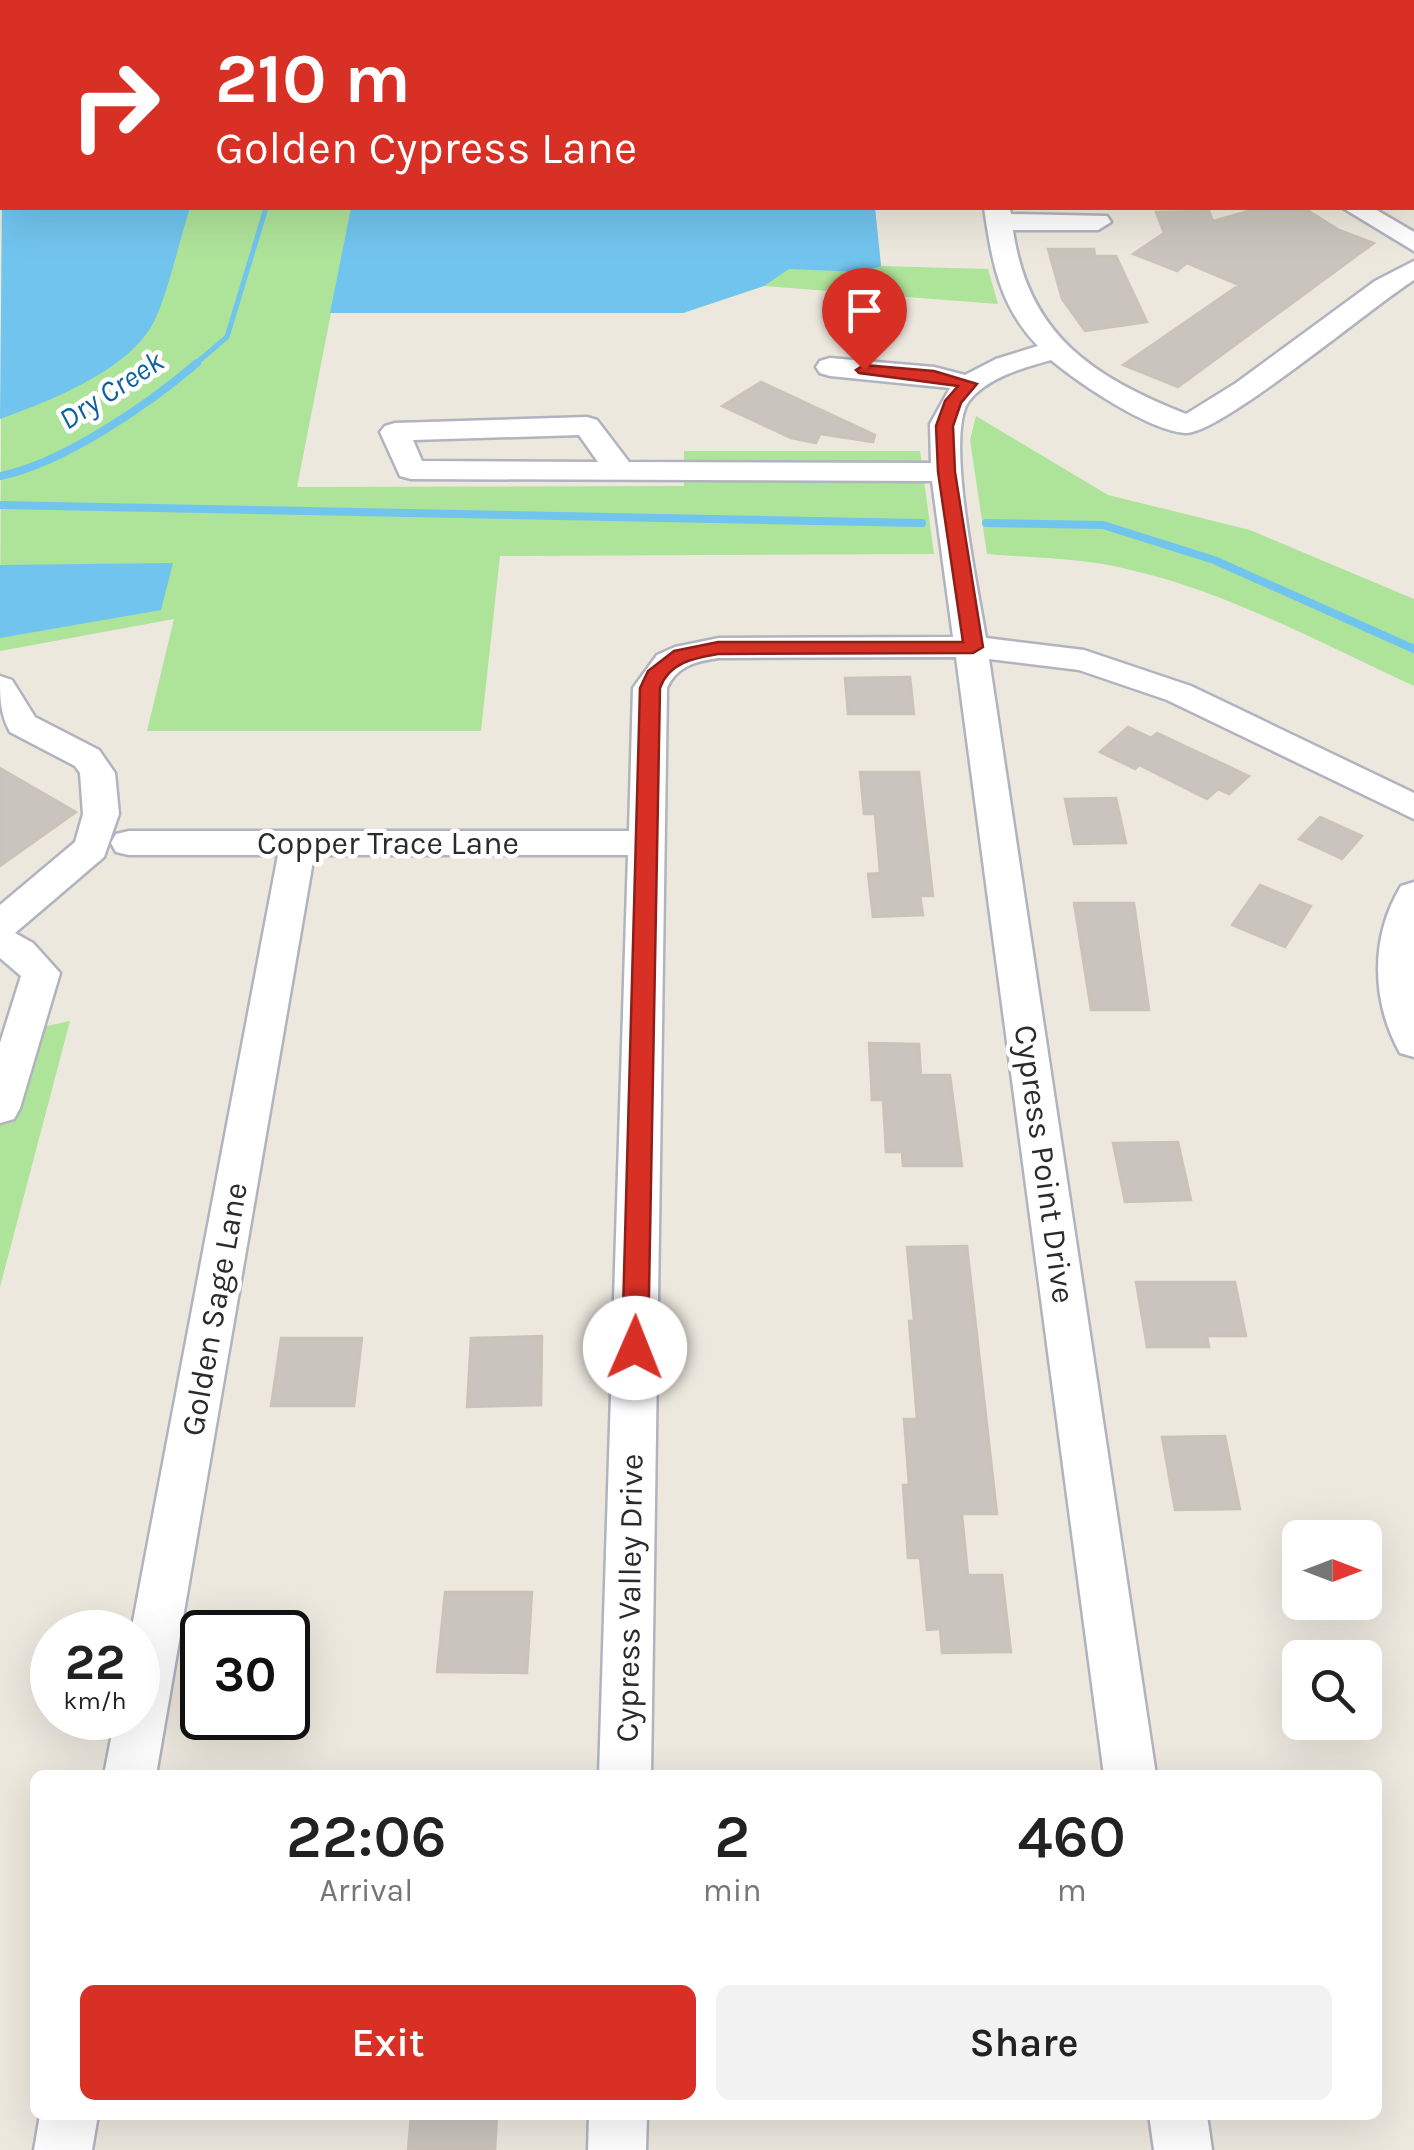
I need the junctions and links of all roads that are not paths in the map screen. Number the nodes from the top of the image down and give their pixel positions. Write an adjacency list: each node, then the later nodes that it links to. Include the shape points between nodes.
1 (1359, 210): 4 (street)
2 (998, 215): 3 (street); 6 (street, via 1009,278)
3 (1098, 222)
4 (1414, 243)
5 (1414, 269): 6 (street, via 1188,426 1141,407)
6 (1057, 350): 8 (street)
7 (830, 367): 8 (street)
8 (969, 384): 10 (street, Cypress Point Drive, via 953,401 944,426)
9 (620, 471): 9 (street, via 587,426 395,432 411,470); 10 (street)
10 (946, 472): 11 (street, Cypress Point Drive)
11 (973, 647): 13 (street, via 1053,654 1118,669); 16 (street, Cypress Valley Drive, via 718,648 666,663 650,688); 24 (street, Cypress Point Drive)
12 (0, 687): 18 (street, via 22,724 87,758 98,773 101,814 91,848)
13 (1414, 807)
14 (129, 843): 15 (street, Copper Trace Lane)
15 (298, 843): 16 (street, Copper Trace Lane); 22 (street, Golden Sage Lane)
16 (646, 843): 23 (street, Cypress Valley Drive)
17 (1414, 896): 20 (street, via 1394,958)
18 (0, 925)
19 (0, 940): 21 (street, via 41,973)
20 (1414, 1044)
21 (0, 1108)
22 (131, 1770)
23 (625, 1770)
24 (1129, 1770)
25 (69, 2120): 28 (street)
26 (618, 2120): 29 (street)
27 (1179, 2120): 30 (street)
28 (63, 2150)
29 (617, 2150)
30 (1183, 2150)

